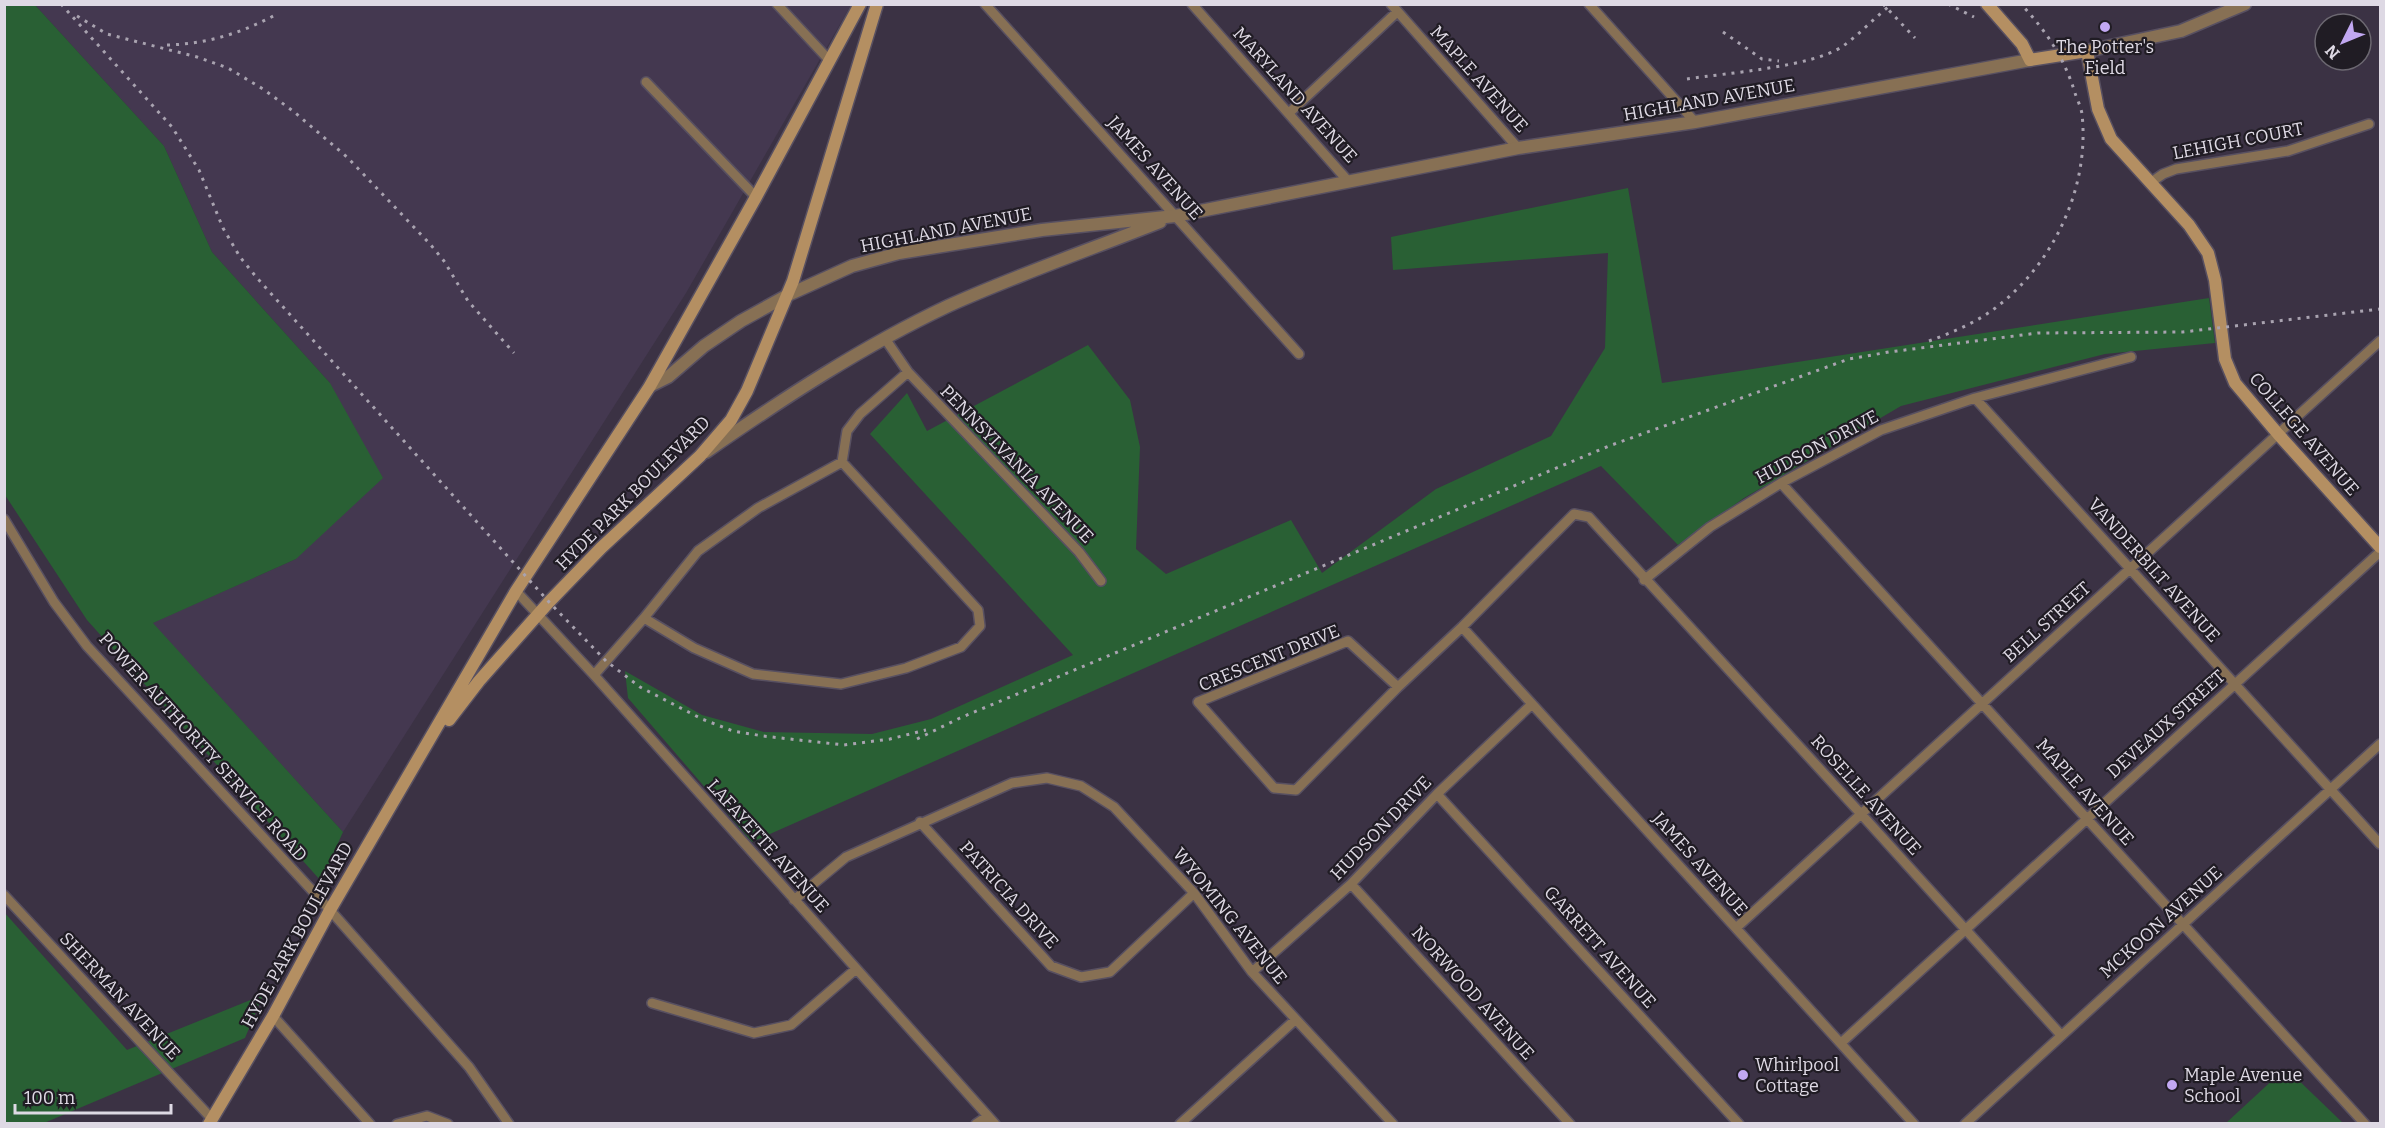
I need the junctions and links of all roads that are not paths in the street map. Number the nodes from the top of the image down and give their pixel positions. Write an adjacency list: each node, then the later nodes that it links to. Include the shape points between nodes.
1 (777, 4): 12 (street)
2 (860, 4): 12 (main road, HYDE PARK BOULEVARD)
3 (877, 4): 22 (main road, HYDE PARK BOULEVARD)
4 (985, 4): 21 (street, JAMES AVENUE)
5 (1192, 4): 14 (street, MARYLAND AVENUE)
6 (1589, 4): 15 (street)
7 (1987, 4): 11 (main road, via 2022,44)
8 (2245, 4): 10 (street, HIGHLAND AVENUE, via 2174,33)
9 (1394, 8): 14 (street); 17 (street, MAPLE AVENUE)
10 (2087, 51): 11 (main road, HIGHLAND AVENUE); 19 (main road, COLLEGE AVENUE, via 2098,109 2106,129)
11 (2030, 60): 15 (street, HIGHLAND AVENUE)
12 (830, 61): 20 (main road, HYDE PARK BOULEVARD)
13 (646, 82): 20 (street)
14 (1289, 113): 18 (street, MARYLAND AVENUE)
15 (1695, 122): 17 (street, HIGHLAND AVENUE)
16 (2369, 124): 19 (street, LEHIGH COURT, via 2288,151 2176,169)
17 (1518, 148): 18 (street, HIGHLAND AVENUE)
18 (1348, 180): 21 (street, HIGHLAND AVENUE)
19 (2150, 183): 30 (main road, COLLEGE AVENUE, via 2205,248 2214,273 2229,372)
20 (756, 197): 28 (main road, HYDE PARK BOULEVARD)
21 (1175, 216): 22 (street, HIGHLAND AVENUE, via 1042,230 899,253 852,266); 23 (street, HIGHLAND AVENUE, via 947,307); 25 (street, JAMES AVENUE)
22 (788, 295): 28 (street, HIGHLAND AVENUE, via 741,321 668,377); 31 (main road, HYDE PARK BOULEVARD, via 742,400 731,420)
23 (886, 340): 27 (street, PENNSYLVANIA AVENUE); 31 (street, HIGHLAND AVENUE, via 849,358)
24 (2380, 341): 30 (street, BELL STREET)
25 (1299, 354)
26 (2131, 357): 29 (street, HUDSON DRIVE)
27 (908, 372): 32 (street, via 847,431); 38 (street, PENNSYLVANIA AVENUE, via 1079,552)
28 (650, 386): 39 (main road, HYDE PARK BOULEVARD)
29 (1975, 398): 33 (street, HUDSON DRIVE, via 1881,429); 36 (street, VANDERBILT AVENUE)
30 (2278, 434): 35 (main road, COLLEGE AVENUE); 36 (street, BELL STREET)
31 (700, 456): 40 (main road, HYDE PARK BOULEVARD)
32 (842, 462): 41 (street, via 758,508 698,551); 41 (street, via 978,610 980,626 961,647 906,668 841,684 753,674 694,648)
33 (1781, 483): 37 (street, HUDSON DRIVE, via 1710,527); 47 (street, MAPLE AVENUE)
34 (4, 519): 60 (street, POWER AUTHORITY SERVICE ROAD, via 49,594 87,646)
35 (2380, 549): 44 (street, DEVEAUX STREET)
36 (2130, 569): 44 (street, VANDERBILT AVENUE); 47 (street, BELL STREET)
37 (1644, 580): 42 (street, CRESCENT DRIVE, via 1589,517 1574,514); 52 (street, ROSELLE AVENUE)
38 (1101, 581)
39 (516, 591): 40 (street, LAFAYETTE AVENUE); 49 (main road, HYDE PARK BOULEVARD)
40 (537, 614): 43 (street, LAFAYETTE AVENUE); 49 (main road, HYDE PARK BOULEVARD, via 479,681)
41 (644, 618): 43 (street)
42 (1462, 627): 45 (street, CRESCENT DRIVE); 46 (street, JAMES AVENUE)
43 (594, 675): 59 (street, LAFAYETTE AVENUE)
44 (2235, 684): 50 (street, VANDERBILT AVENUE); 53 (street, DEVEAUX STREET)
45 (1398, 687): 45 (street, CRESCENT DRIVE, via 1296,790 1274,788 1198,702 1348,641)
46 (1532, 704): 51 (street, HUDSON DRIVE); 62 (street, JAMES AVENUE)
47 (1982, 704): 52 (street, BELL STREET); 53 (street, MAPLE AVENUE)
48 (2380, 744): 50 (street, MCKOON AVENUE)
49 (416, 764): 60 (main road, HYDE PARK BOULEVARD)
50 (2331, 789): 55 (street, VANDERBILT AVENUE); 61 (street, MCKOON AVENUE)
51 (1437, 794): 56 (street, HUDSON DRIVE); 82 (street, GARRETT AVENUE)
52 (1861, 814): 62 (street, BELL STREET); 63 (street, ROSELLE AVENUE)
53 (2087, 819): 61 (street, MAPLE AVENUE); 63 (street, DEVEAUX STREET)
54 (920, 822): 57 (street, WYOMING AVENUE, via 1012,783 1047,778 1081,786 1114,807); 57 (street, PATRICIA DRIVE, via 1051,966 1081,977 1110,972); 59 (street, WYOMING AVENUE, via 846,857)
55 (2380, 844)
56 (1351, 884): 65 (street, HUDSON DRIVE); 81 (street, NORWOOD AVENUE)
57 (1194, 893): 65 (street, WYOMING AVENUE)
58 (4, 895): 72 (street, SHERMAN AVENUE)
59 (794, 900): 64 (street, LAFAYETTE AVENUE)
60 (330, 910): 67 (main road, HYDE PARK BOULEVARD); 77 (street, POWER AUTHORITY SERVICE ROAD, via 469,1067)
61 (2183, 924): 69 (street, MCKOON AVENUE); 85 (street, MAPLE AVENUE)
62 (1736, 928): 70 (street, JAMES AVENUE)
63 (1965, 930): 69 (street, ROSELLE AVENUE); 70 (street, DEVEAUX STREET)
64 (856, 969): 66 (street, via 791,1025 754,1033); 71 (street, LAFAYETTE AVENUE)
65 (1252, 972): 68 (street, WYOMING AVENUE)
66 (652, 1003)
67 (273, 1016): 72 (main road, HYDE PARK BOULEVARD); 74 (street)
68 (1295, 1020): 73 (street, WYOMING AVENUE); 80 (street)
69 (2061, 1035): 84 (street, MCKOON AVENUE)
70 (1841, 1043): 83 (street, JAMES AVENUE)
71 (988, 1116): 78 (street); 79 (street, LAFAYETTE AVENUE)
72 (210, 1121)
73 (1389, 1122)
74 (370, 1124)
75 (397, 1124): 76 (street, via 427,1116)
76 (448, 1124)
77 (509, 1124)
78 (976, 1124)
79 (995, 1124)
80 (1180, 1124)
81 (1570, 1124)
82 (1738, 1124)
83 (1914, 1124)
84 (1965, 1124)
85 (2365, 1124)

